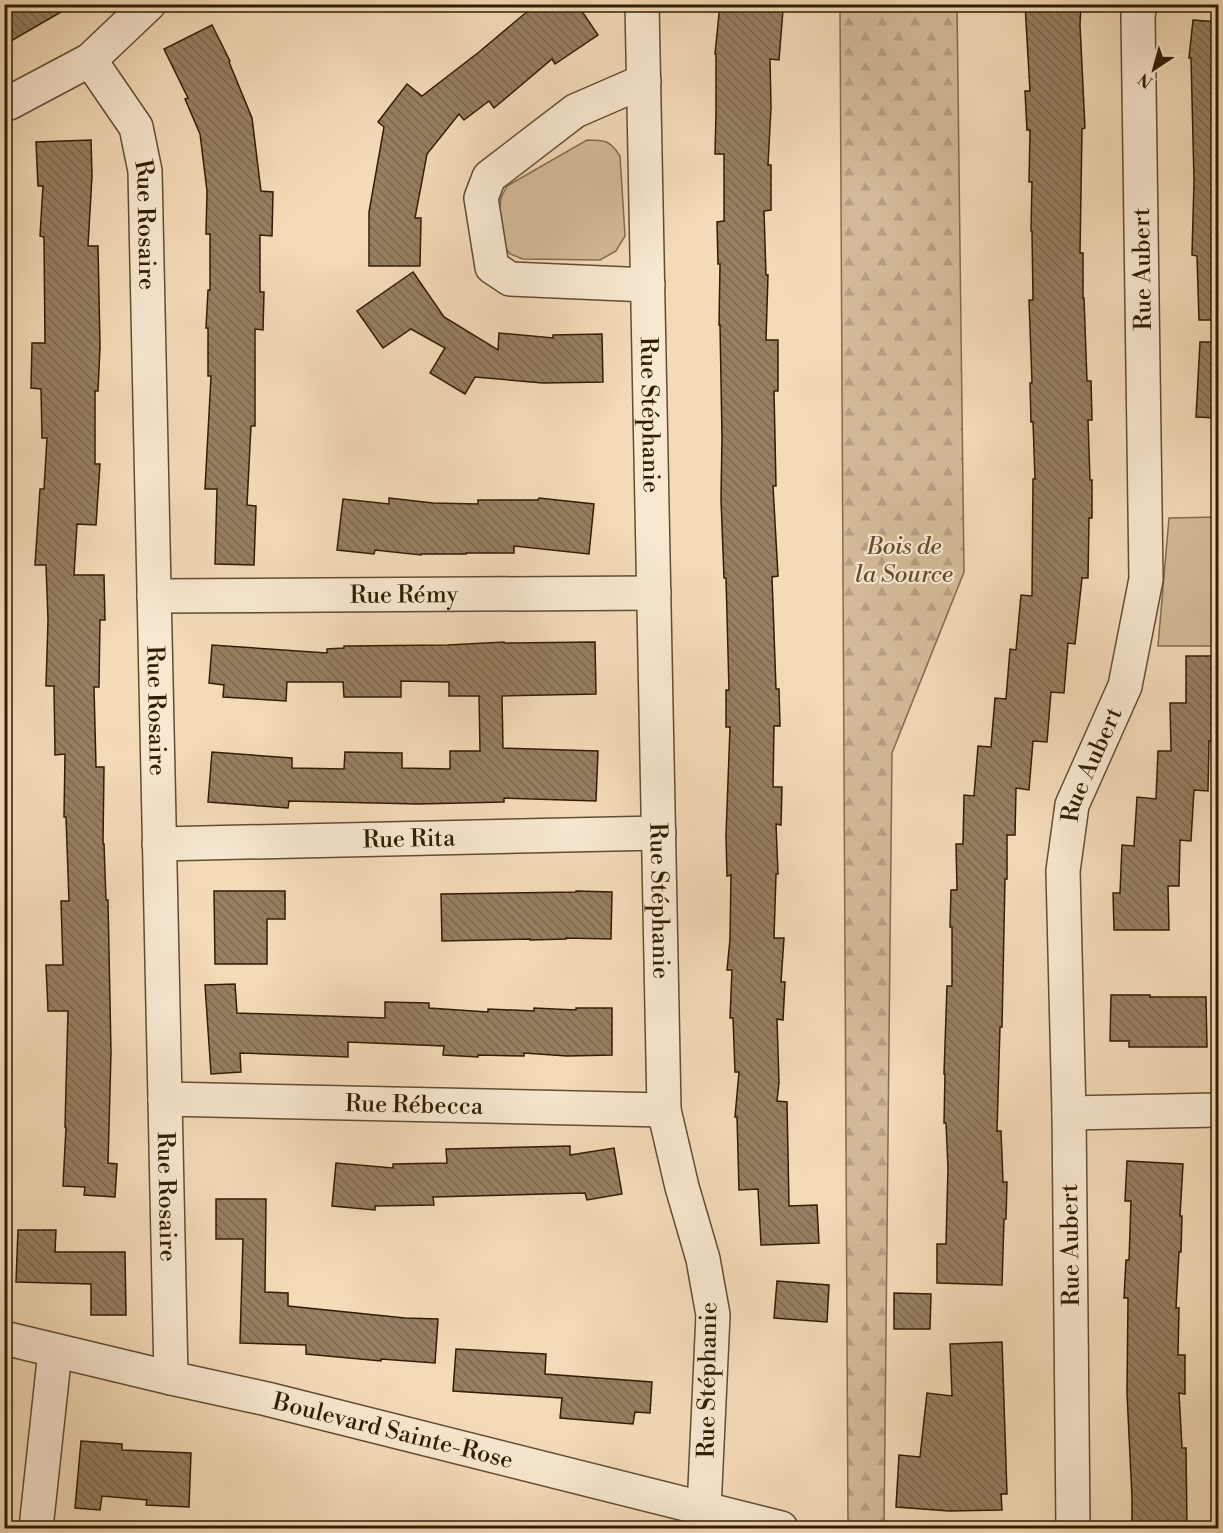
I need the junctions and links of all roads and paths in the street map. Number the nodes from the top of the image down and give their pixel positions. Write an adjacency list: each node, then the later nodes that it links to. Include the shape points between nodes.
1 (149, 4): 4 (street)
2 (642, 4): 5 (street, Rue Stéphanie)
3 (1140, 4): 15 (street, Rue Aubert, via 1146,579 1125,686 1072,805 1063,871)
4 (90, 60): 6 (street); 9 (street, Rue Rosaire, via 136,127 145,171)
5 (644, 81): 7 (street, Rue Stéphanie); 7 (street, via 575,111 489,177 481,198 492,267 510,279)
6 (4, 104)
7 (648, 285): 8 (street, Rue Stéphanie)
8 (654, 593): 9 (street, Rue Rémy); 10 (street, Rue Stéphanie)
9 (154, 596): 11 (street, Rue Rosaire)
10 (659, 833): 11 (street, Rue Rita); 13 (street, Rue Stéphanie)
11 (159, 844): 12 (street, Rue Rosaire)
12 (165, 1099): 13 (street, Rue Rébecca); 18 (street, Rue Rosaire)
13 (664, 1110): 19 (street, Rue Stéphanie, via 703,1259 713,1315)
14 (1218, 1110): 15 (street)
15 (1069, 1113): 22 (street, Rue Aubert)
16 (4, 1338): 17 (street, Boulevard Sainte-Rose)
17 (55, 1351): 18 (street, Boulevard Sainte-Rose); 20 (street)
18 (171, 1378): 19 (street, Boulevard Sainte-Rose)
19 (704, 1509): 21 (street, Boulevard Sainte-Rose)
20 (36, 1528)
21 (781, 1528)
22 (1073, 1528)

